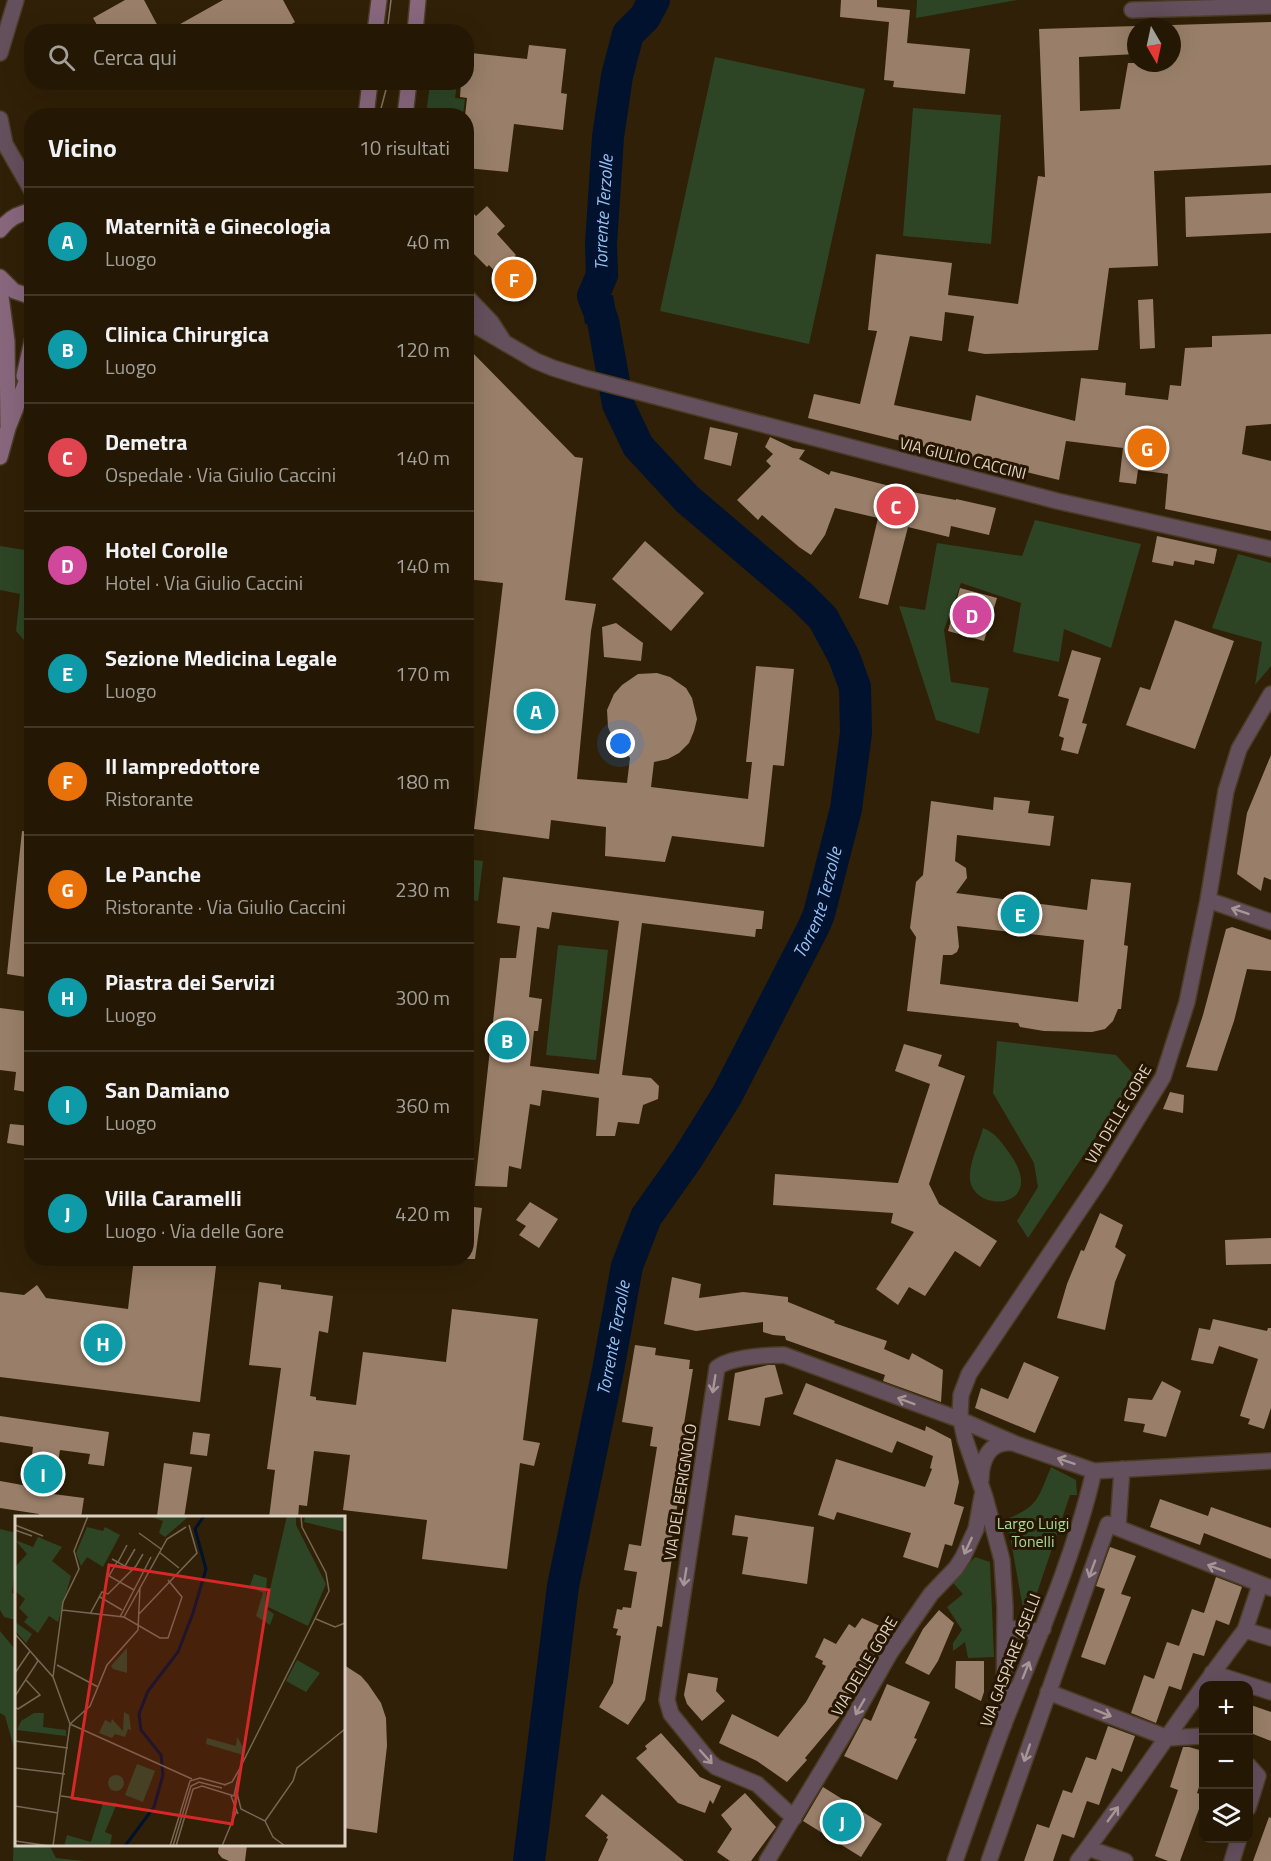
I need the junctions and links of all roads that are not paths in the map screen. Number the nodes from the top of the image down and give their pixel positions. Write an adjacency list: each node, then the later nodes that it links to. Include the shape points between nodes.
1 (16, 0): 8 (street)
2 (379, 0): 6 (main road)
3 (418, 0): 7 (main road)
4 (1271, 6): 5 (street)
5 (1132, 10)
6 (376, 24)
7 (416, 24)
8 (0, 53)
9 (369, 90): 11 (main road)
10 (408, 90): 12 (main road)
11 (367, 108)
12 (406, 108)
13 (0, 119): 14 (street)
14 (5, 149): 15 (street)
15 (24, 178)
16 (24, 212): 17 (main road)
17 (0, 230)
18 (0, 277): 20 (main road, via 14,291)
19 (0, 289): 27 (main road, via 7,341)
20 (24, 294)
21 (474, 304): 23 (street)
22 (474, 324): 23 (street, VIA GIULIO CACCINI)
23 (504, 341): 29 (street, VIA GIULIO CACCINI, via 522,354 585,378 1086,508)
24 (24, 378): 26 (main road)
25 (24, 386): 26 (main road)
26 (20, 396): 27 (main road)
27 (8, 429): 28 (main road)
28 (0, 457)
29 (1271, 549)
30 (1271, 694): 31 (street, VIA DELLE GORE, via 1235,759 1219,825)
31 (1208, 900): 32 (street, one-way to 31); 33 (street, VIA DELLE GORE, via 1187,1002 1161,1083 969,1374 961,1395)
32 (1271, 922)
33 (961, 1420): 34 (street); 38 (street, VIA DELLE GORE); 53 (street, VIA DEL BERIGNOLO, one-way to 53, via 784,1355 723,1363 717,1368 667,1701 671,1714 710,1762 757,1784)
34 (1011, 1442): 37 (street, one-way to 34); 38 (street, via 990,1449 981,1469)
35 (1271, 1461): 36 (street)
36 (1122, 1469): 37 (street); 39 (street)
37 (1094, 1471): 42 (street, VIA GASPARE ASELLI)
38 (983, 1489): 41 (street, via 1002,1560); 53 (street, VIA DELLE GORE, one-way to 53, via 976,1529 963,1557 931,1594 890,1653)
39 (1118, 1526): 40 (street, one-way to 39); 46 (street, one-way to 46, via 1108,1524)
40 (1265, 1586): 43 (street)
41 (1005, 1626): 42 (street, via 1026,1633); 48 (street)
42 (1043, 1629): 48 (street, VIA GASPARE ASELLI, one-way to 42)
43 (1245, 1630): 44 (street); 45 (street)
44 (1271, 1638)
45 (1212, 1673): 47 (street); 50 (street)
46 (1048, 1692): 50 (street, one-way to 50); 58 (street, one-way to 58)
47 (1271, 1692)
48 (1004, 1725): 57 (street, VIA GASPARE ASELLI)
49 (1199, 1736): 50 (street)
50 (1168, 1738): 55 (street, one-way to 50)
51 (1253, 1770): 52 (street, via 1258,1776)
52 (1253, 1792)
53 (794, 1818): 56 (street, VIA DELLE GORE)
54 (1238, 1843): 61 (street)
55 (1088, 1848): 59 (street); 60 (street)
56 (767, 1861)
57 (955, 1861)
58 (989, 1861)
59 (1078, 1861)
60 (1125, 1861)
61 (1232, 1861)

